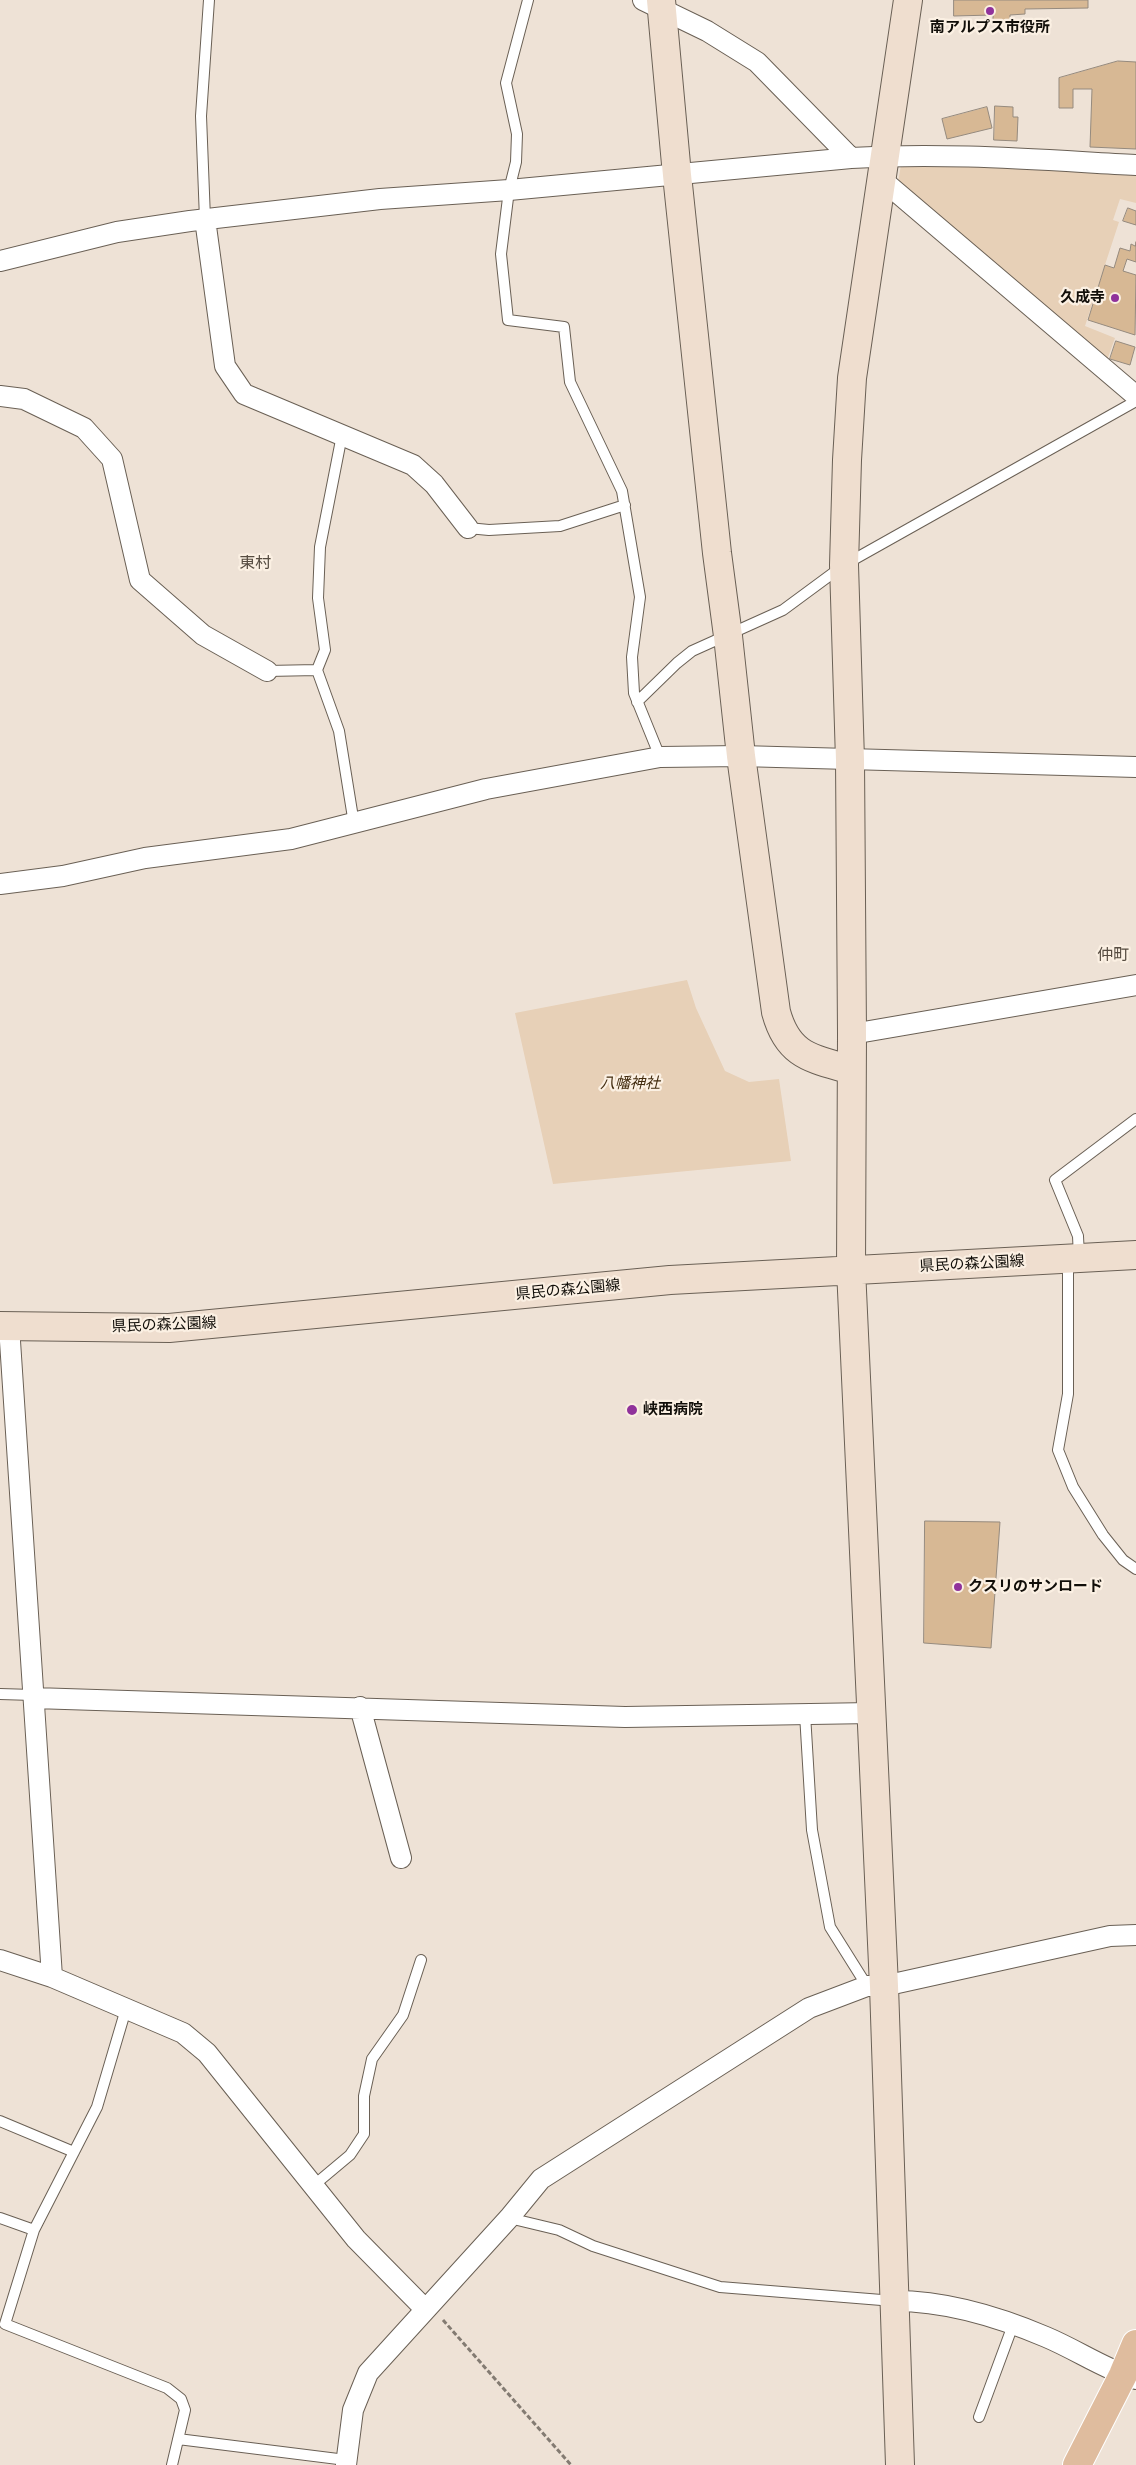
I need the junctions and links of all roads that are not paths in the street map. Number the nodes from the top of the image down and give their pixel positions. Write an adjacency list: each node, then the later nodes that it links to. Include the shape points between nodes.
1 (208, 0): 10 (lane, via 201,116)
2 (528, 0): 9 (lane, via 506,82 517,134 516,162)
3 (908, 0): 7 (street)
4 (655, 3): 5 (street, via 757,62); 8 (street)
5 (851, 158): 7 (street); 8 (street)
6 (1136, 165): 7 (street, via 974,157)
7 (882, 167): 13 (street); 18 (street, via 852,378)
8 (676, 175): 9 (street); 19 (street, via 716,553)
9 (509, 190): 10 (street, via 380,199); 16 (lane, via 501,254 508,320 564,327 570,382 622,491)
10 (205, 219): 11 (street, via 116,232); 15 (street, via 225,366 244,394)
11 (0, 260)
12 (0, 396): 21 (street, via 24,398 84,428 112,459 140,580 203,635)
13 (1136, 396)
14 (1136, 402): 18 (lane)
15 (342, 435): 17 (street, via 413,465 434,484); 20 (lane, via 320,547 318,598 325,650)
16 (625, 505): 17 (lane, via 560,526); 22 (lane, via 640,597 632,657)
17 (468, 528)
18 (844, 565): 19 (lane, via 783,610); 25 (street)
19 (728, 636): 22 (lane, via 692,651); 23 (street)
20 (317, 670): 21 (lane); 27 (lane, via 338,731)
21 (266, 671)
22 (637, 702): 24 (lane)
23 (741, 756): 24 (street); 25 (street); 31 (street, via 774,997 782,1033 811,1058)
24 (660, 757): 27 (street, via 486,789)
25 (850, 760): 26 (street); 30 (street)
26 (1136, 767)
27 (354, 824): 28 (street, via 291,840 145,858 63,876)
28 (0, 884)
29 (1136, 985): 30 (street)
30 (852, 1034): 31 (street)
31 (851, 1070): 35 (street)
32 (1136, 1119): 34 (lane, via 1055,1180 1078,1236)
33 (1136, 1256): 34 (street, 県民の森公園線)
34 (1073, 1259): 35 (street, 県民の森公園線); 37 (lane, via 1068,1394 1058,1450 1073,1487 1103,1535 1124,1560)
35 (851, 1269): 36 (street, 県民の森公園線, via 670,1280 170,1328); 41 (street)
36 (4, 1326): 39 (street)
37 (1136, 1568)
38 (0, 1694): 39 (lane)
39 (33, 1697): 40 (street); 47 (street)
40 (360, 1708): 42 (street, via 625,1717); 43 (street)
41 (872, 1713): 42 (street); 48 (street)
42 (805, 1714): 48 (lane, via 812,1830 830,1927)
43 (401, 1858)
44 (1136, 1935): 48 (street, via 1110,1936)
45 (0, 1960): 47 (street)
46 (421, 1960): 52 (lane, via 403,2015 372,2059 364,2096 364,2134 350,2155)
47 (52, 1977): 49 (street)
48 (876, 1986): 54 (street, via 809,2008 541,2179); 56 (street)
49 (126, 2009): 51 (lane, via 97,2107); 52 (street, via 183,2033 207,2052)
50 (0, 2121): 51 (lane)
51 (74, 2152): 55 (lane)
52 (313, 2186): 57 (street, via 356,2239)
53 (0, 2218): 55 (lane)
54 (509, 2218): 56 (lane, via 559,2230 593,2246 720,2287); 57 (street)
55 (34, 2230): 62 (lane, via 5,2324 167,2388 181,2399 185,2410)
56 (895, 2301): 58 (street, via 918,2301 962,2309); 65 (street)
57 (427, 2307): 63 (street, via 368,2373 353,2410)
58 (1014, 2325): 60 (street); 61 (lane)
59 (1136, 2344): 60 (main road)
60 (1130, 2377): 66 (main road)
61 (979, 2417)
62 (178, 2440): 63 (lane); 64 (lane)
63 (346, 2463)
64 (172, 2465)
65 (900, 2465)
66 (1077, 2465)

